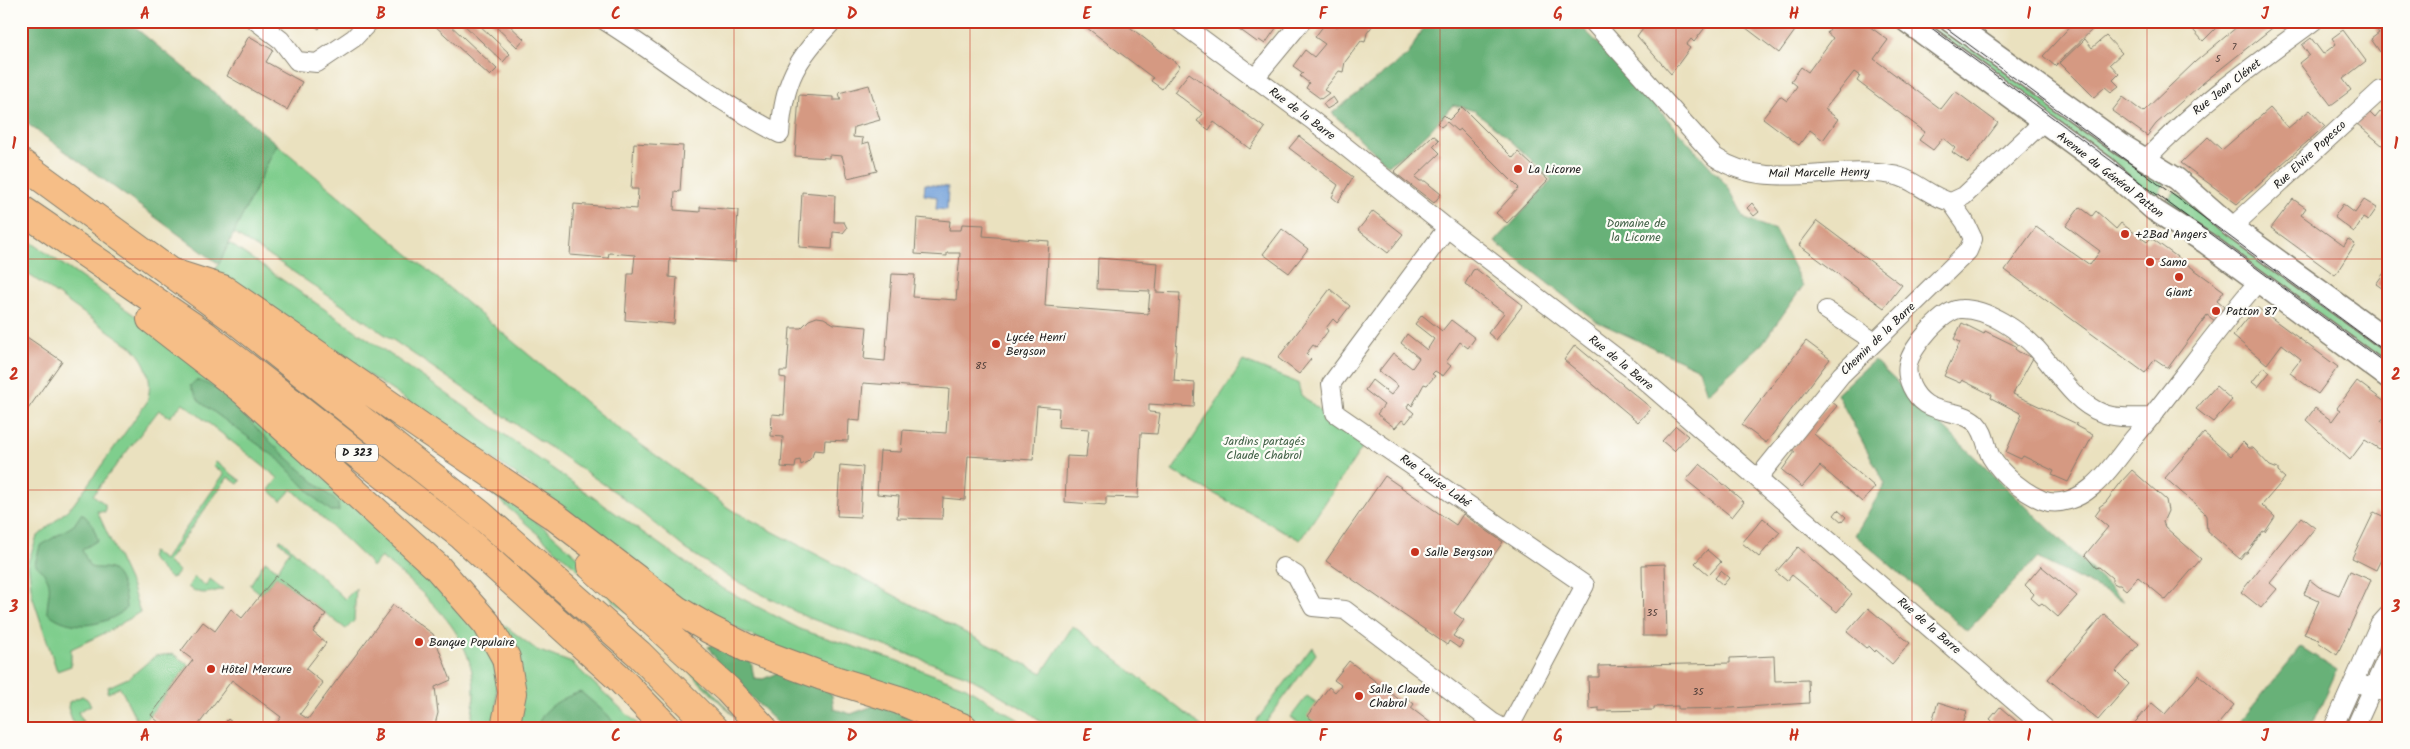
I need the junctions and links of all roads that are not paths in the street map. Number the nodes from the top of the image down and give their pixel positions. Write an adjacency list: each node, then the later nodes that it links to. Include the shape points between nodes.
1 (256, 21): 2 (street, via 281,40 297,61 317,63 354,38)
2 (370, 21)
3 (604, 21): 4 (street, via 700,88 780,134 791,76 803,56)
4 (833, 21)
5 (1178, 21): 11 (street, Rue de la Barre)
6 (1302, 21): 11 (street)
7 (1592, 21): 16 (street, Mail Marcelle Henry, via 1689,130 1726,165 1762,175 1890,174 1912,181)
8 (1906, 21): 13 (street, Avenue du Général Patton)
9 (1950, 21): 14 (street, via 2122,146)
10 (2314, 21): 14 (street, Rue Jean Clénet, via 2234,79 2168,135)
11 (1254, 79): 20 (street, Rue de la Barre, via 1312,120)
12 (2389, 96): 18 (street, Rue Elvire Popesco, via 2381,90)
13 (2044, 122): 16 (street, via 1964,196); 22 (street, Avenue du Général Patton, via 2105,167 2154,210)
14 (2146, 159): 18 (street, via 2177,178)
15 (21, 163): 21 (highway, D 323)
16 (1950, 202): 25 (street, Chemin de la Barre, via 1973,239 1968,251)
17 (21, 209): 19 (highway, D 323)
18 (2232, 227): 24 (street)
19 (49, 228): 35 (highway, via 117,293 244,391 437,567 487,624 506,658 512,693); 36 (highway, D 323, via 205,335 462,536 618,677)
20 (1447, 228): 29 (street, Rue de la Barre, via 1630,368); 41 (street, Rue Louise Labé, via 1331,384 1336,413 1585,585)
21 (173, 273): 28 (highway, via 223,288); 37 (highway, D 323, via 481,515 639,654)
22 (2258, 282): 26 (street, Avenue du Général Patton); 27 (street)
23 (1826, 310): 25 (street)
24 (2389, 341)
25 (1875, 342): 29 (street, Chemin de la Barre, via 1841,375)
26 (2389, 378)
27 (2152, 417): 27 (street, via 2094,486 2074,498 2058,502 2043,500 2022,489 2001,470 1990,456 1984,434 1977,424 1921,401 1909,382 1908,363 1926,334 1949,312 1961,308 1978,311 2031,344 2062,381 2091,407 2117,417)
28 (488, 472): 38 (highway, via 728,690); 39 (highway, via 554,516 677,610 709,628 747,648 899,700)
29 (1758, 478): 42 (street, Rue de la Barre)
30 (1283, 567): 40 (street, via 1296,575 1313,607 1345,610)
31 (2389, 614): 33 (street, via 2379,626)
32 (2389, 654): 34 (street)
33 (2354, 681): 34 (street); 43 (street)
34 (2381, 692): 44 (street)
35 (505, 728)
36 (667, 728)
37 (712, 728)
38 (763, 728)
39 (964, 728)
40 (1503, 728)
41 (1509, 728)
42 (2045, 728)
43 (2333, 728)
44 (2355, 728)

